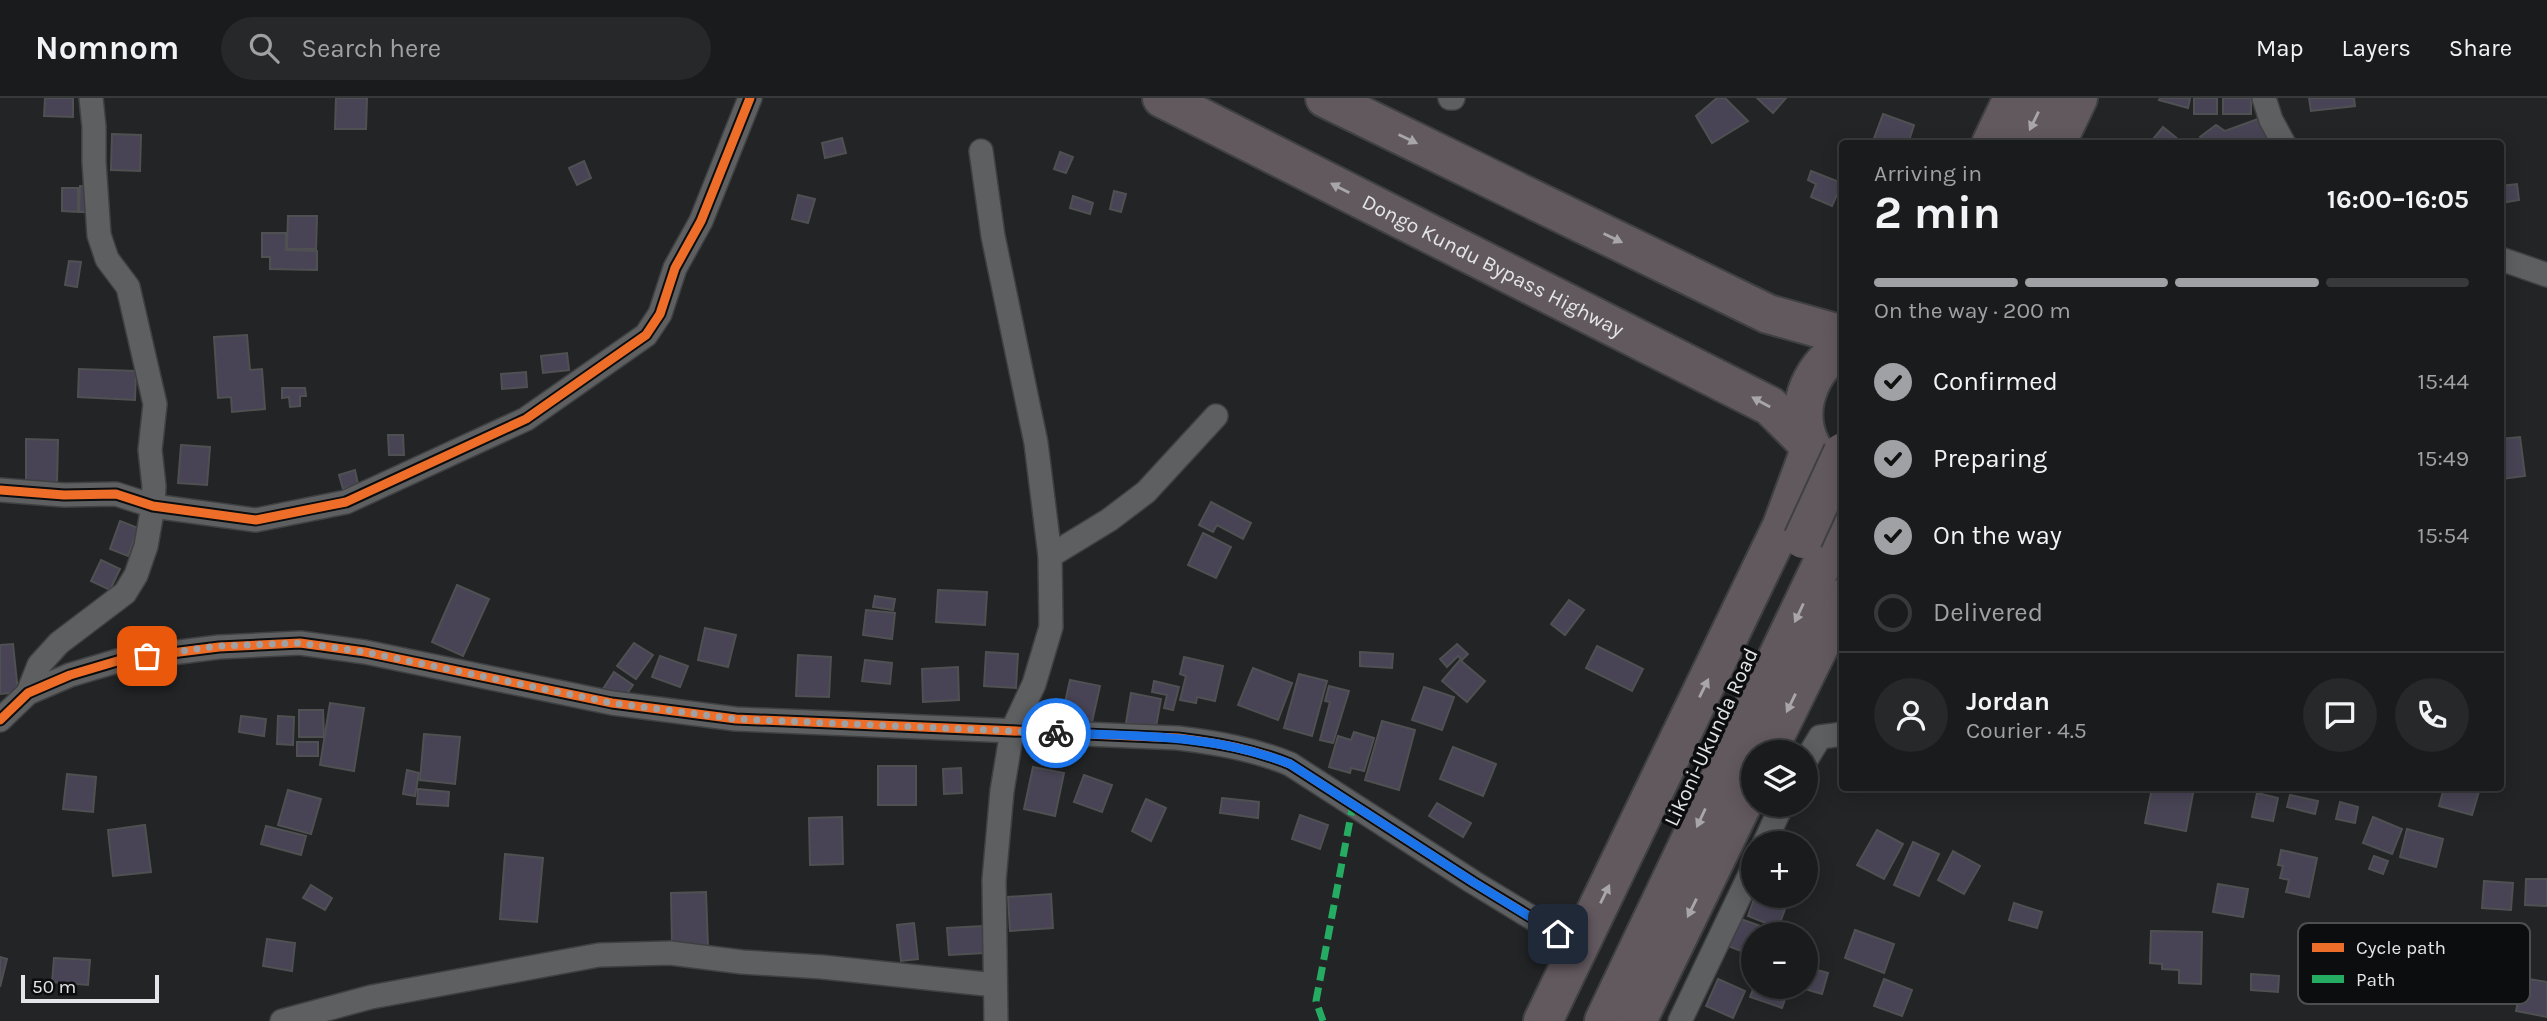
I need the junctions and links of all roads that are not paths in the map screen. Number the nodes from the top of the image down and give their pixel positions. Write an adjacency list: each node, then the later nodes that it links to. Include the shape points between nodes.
1 (91, 98): 24 (street, via 99,235 107,259 128,287 155,404 150,450)
2 (750, 98): 24 (street, via 701,221 675,268 657,321 646,335 526,419 346,502 256,520)
3 (1163, 98): 21 (highway, Dongo Kundu Bypass Highway, one-way to 3, via 1770,406)
4 (1325, 98): 18 (highway, one-way to 18, via 1768,314)
5 (1986, 98): 10 (highway)
6 (2013, 98): 11 (highway)
7 (2045, 98): 12 (highway, one-way to 12)
8 (2078, 98): 13 (highway)
9 (2264, 98): 14 (street)
10 (1966, 140)
11 (1993, 140)
12 (2025, 140)
13 (2058, 140)
14 (2282, 140)
15 (981, 151): 26 (street, via 993,236 1035,443)
16 (2504, 260): 17 (street)
17 (2547, 275)
18 (1839, 334)
19 (1839, 350): 21 (highway, via 1822,363 1807,389 1803,418)
20 (1216, 416): 26 (street, via 1146,492)
21 (1827, 450): 22 (highway, Dongo Kundu Bypass Highway, via 1830,470); 36 (highway, one-way to 21, via 1782,526); 41 (highway, Likoni-Ukunda Road, bridge)
22 (1839, 477)
23 (0, 490): 24 (street, via 116,494)
24 (153, 506): 28 (street, via 146,546 125,593 59,643 39,665)
25 (1839, 528): 42 (highway, Likoni-Ukunda Road, one-way to 42)
26 (1050, 556): 30 (street, via 1051,627 1034,684)
27 (1839, 606): 32 (highway, one-way to 32)
28 (28, 693): 29 (street); 30 (street, via 124,659 219,646 300,643 612,703 736,719)
29 (0, 720)
30 (1012, 731): 36 (street, via 1178,738 1258,751 1290,764); 37 (street, via 994,880)
31 (1839, 735): 33 (street)
32 (1773, 740)
33 (1818, 740)
34 (1741, 807): 43 (highway, one-way to 43)
35 (1741, 894): 44 (street)
36 (1580, 947): 40 (highway)
37 (995, 985): 38 (street, via 670,953 598,955 371,997); 39 (street)
38 (282, 1021)
39 (996, 1021)
40 (1543, 1021)
41 (1577, 1021)
42 (1604, 1021)
43 (1637, 1021)
44 (1681, 1021)

